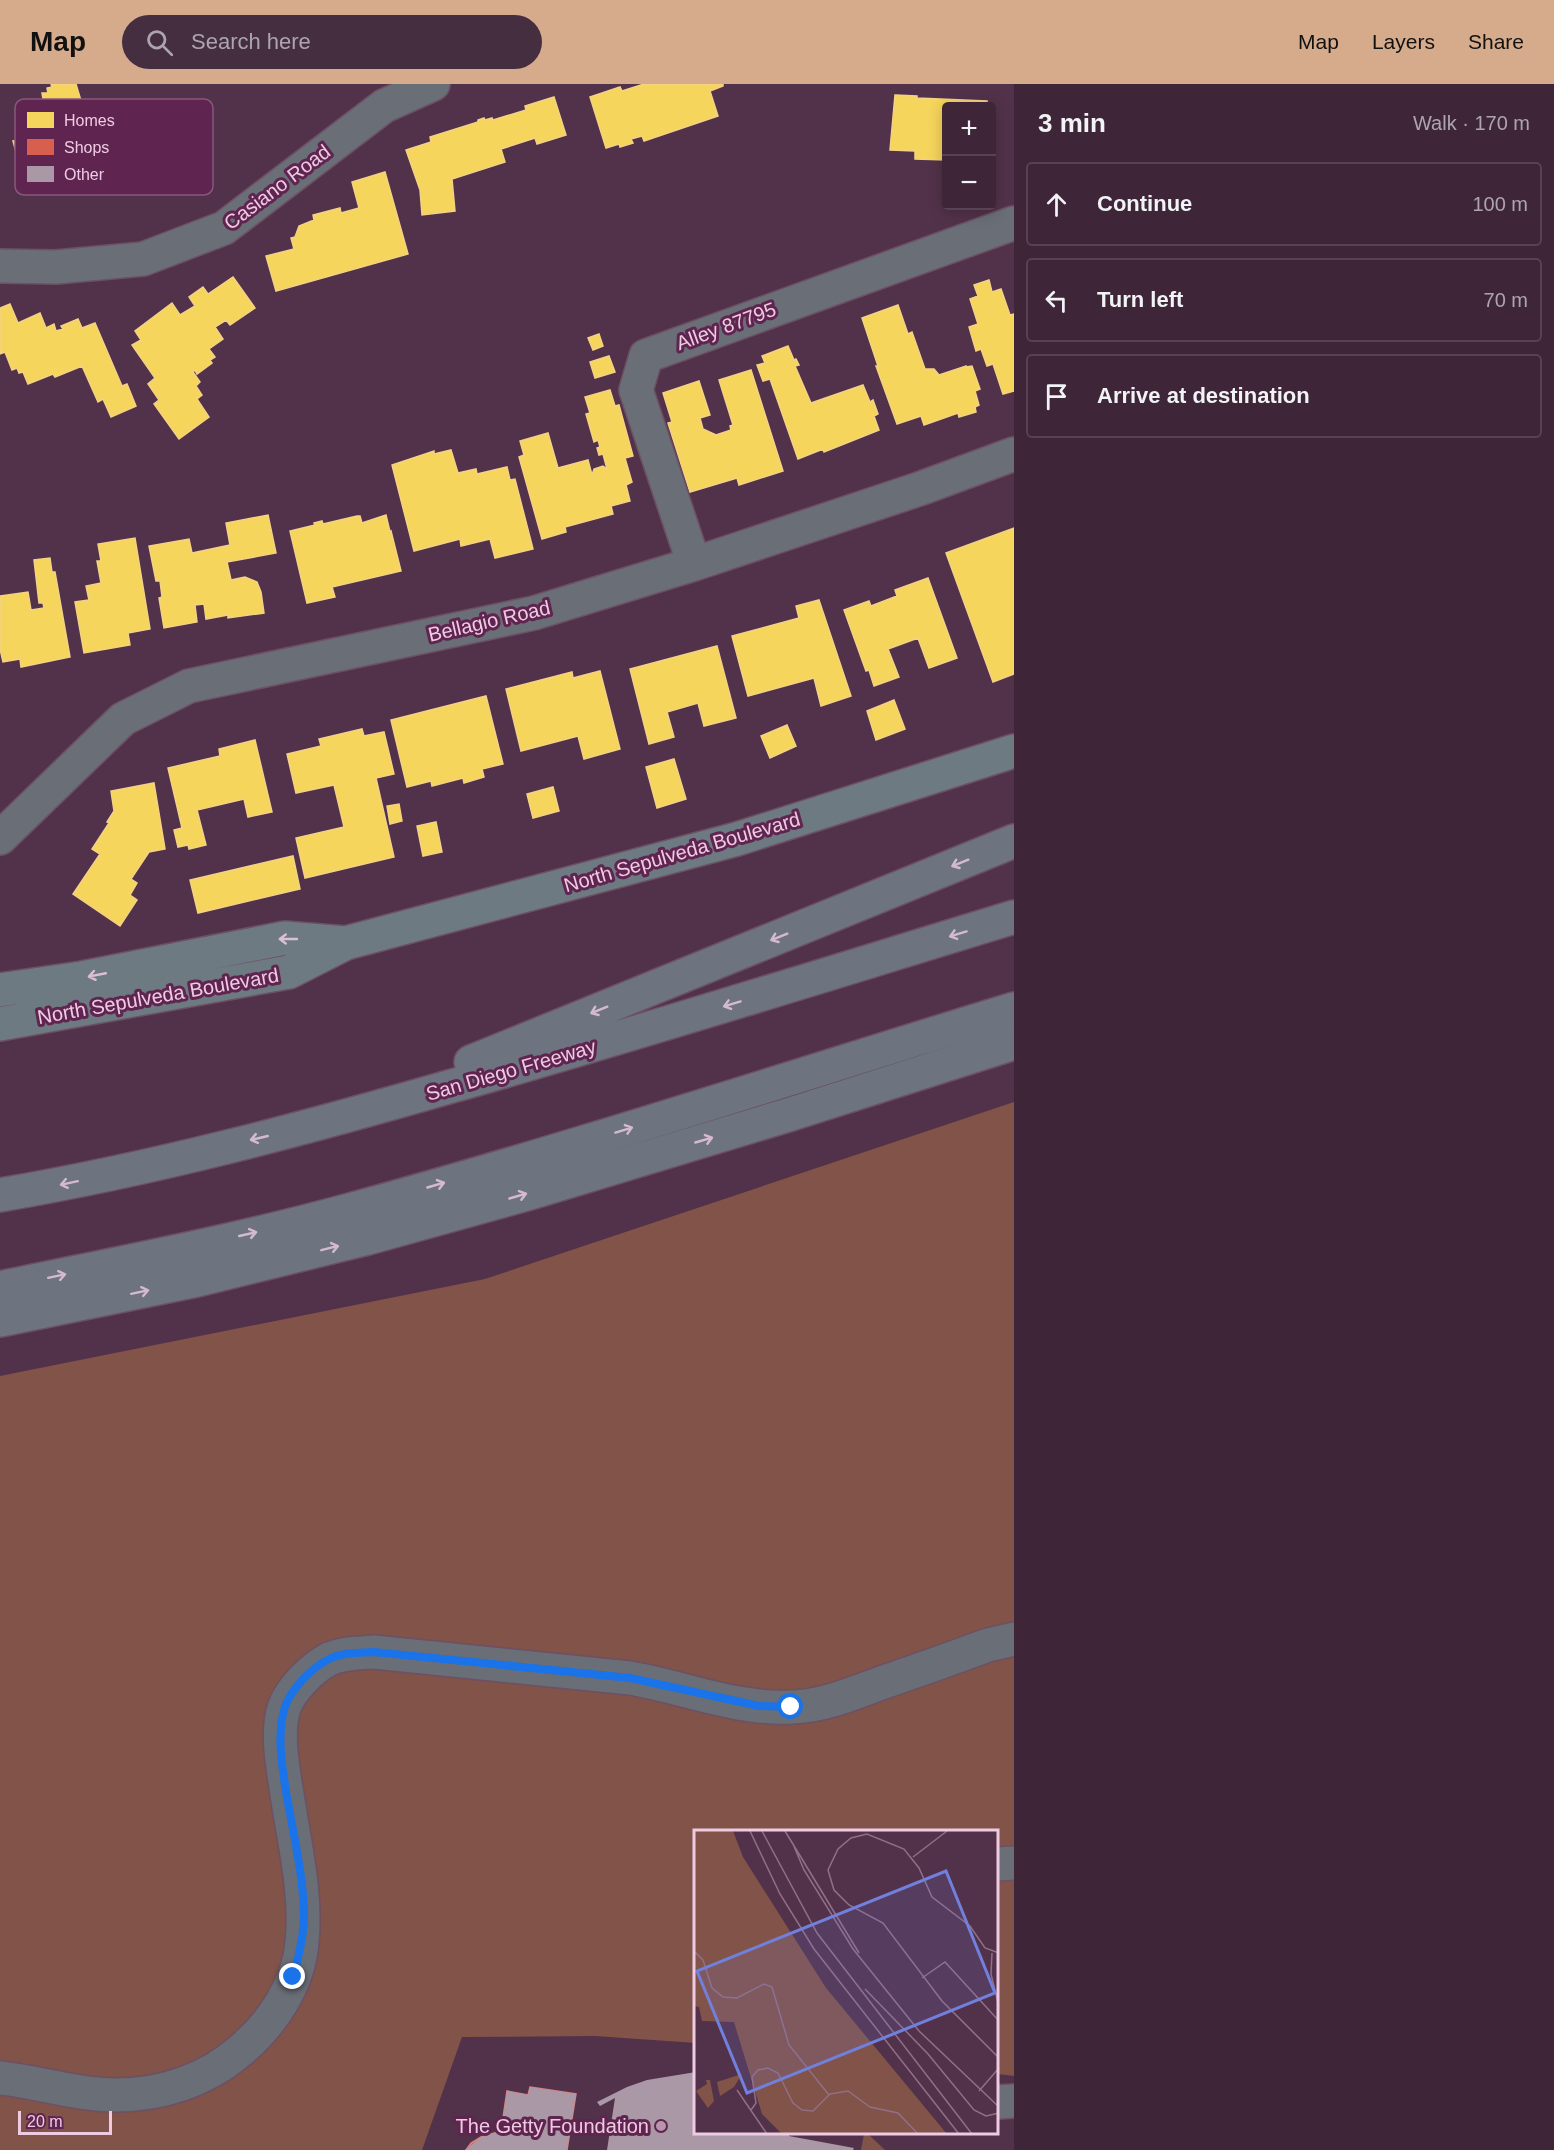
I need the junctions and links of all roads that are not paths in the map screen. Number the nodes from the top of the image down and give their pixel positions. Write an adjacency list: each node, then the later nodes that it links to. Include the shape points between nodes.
1 (433, 84): 3 (street, Casiano Road, via 384,106 224,228 143,259 56,267)
2 (1014, 223): 5 (street, Alley 87795, via 646,356 636,390)
3 (0, 266)
4 (1014, 454): 5 (street, Bellagio Road)
5 (694, 564): 7 (street, Bellagio Road, via 534,613 189,686 123,719)
6 (1014, 751): 10 (main road, North Sepulveda Boulevard, via 737,839)
7 (0, 838)
8 (1014, 841): 15 (highway, one-way to 15)
9 (1014, 917): 15 (highway, San Diego Freeway, one-way to 15, via 595,1046)
10 (346, 944): 11 (main road, North Sepulveda Boulevard, one-way to 11, via 285,938); 13 (main road, North Sepulveda Boulevard, via 289,972)
11 (0, 990)
12 (1014, 1009): 17 (highway, one-way to 12, via 344,1212 668,1117)
13 (0, 1024)
14 (1014, 1043): 18 (highway, one-way to 14, via 197,1280 368,1238 777,1119)
15 (316, 1125): 16 (highway, San Diego Freeway, one-way to 16)
16 (0, 1196)
17 (0, 1288)
18 (0, 1320)
19 (1014, 1639): 20 (street, via 831,1701 791,1707 736,1702 630,1678 374,1652 348,1653 328,1660 293,1691 284,1708 281,1761 304,1914 302,1945 293,1977 268,2024 226,2064 190,2082 158,2091 81,2093)
20 (0, 2078)
21 (1014, 2101): 22 (street)
22 (999, 2102)

